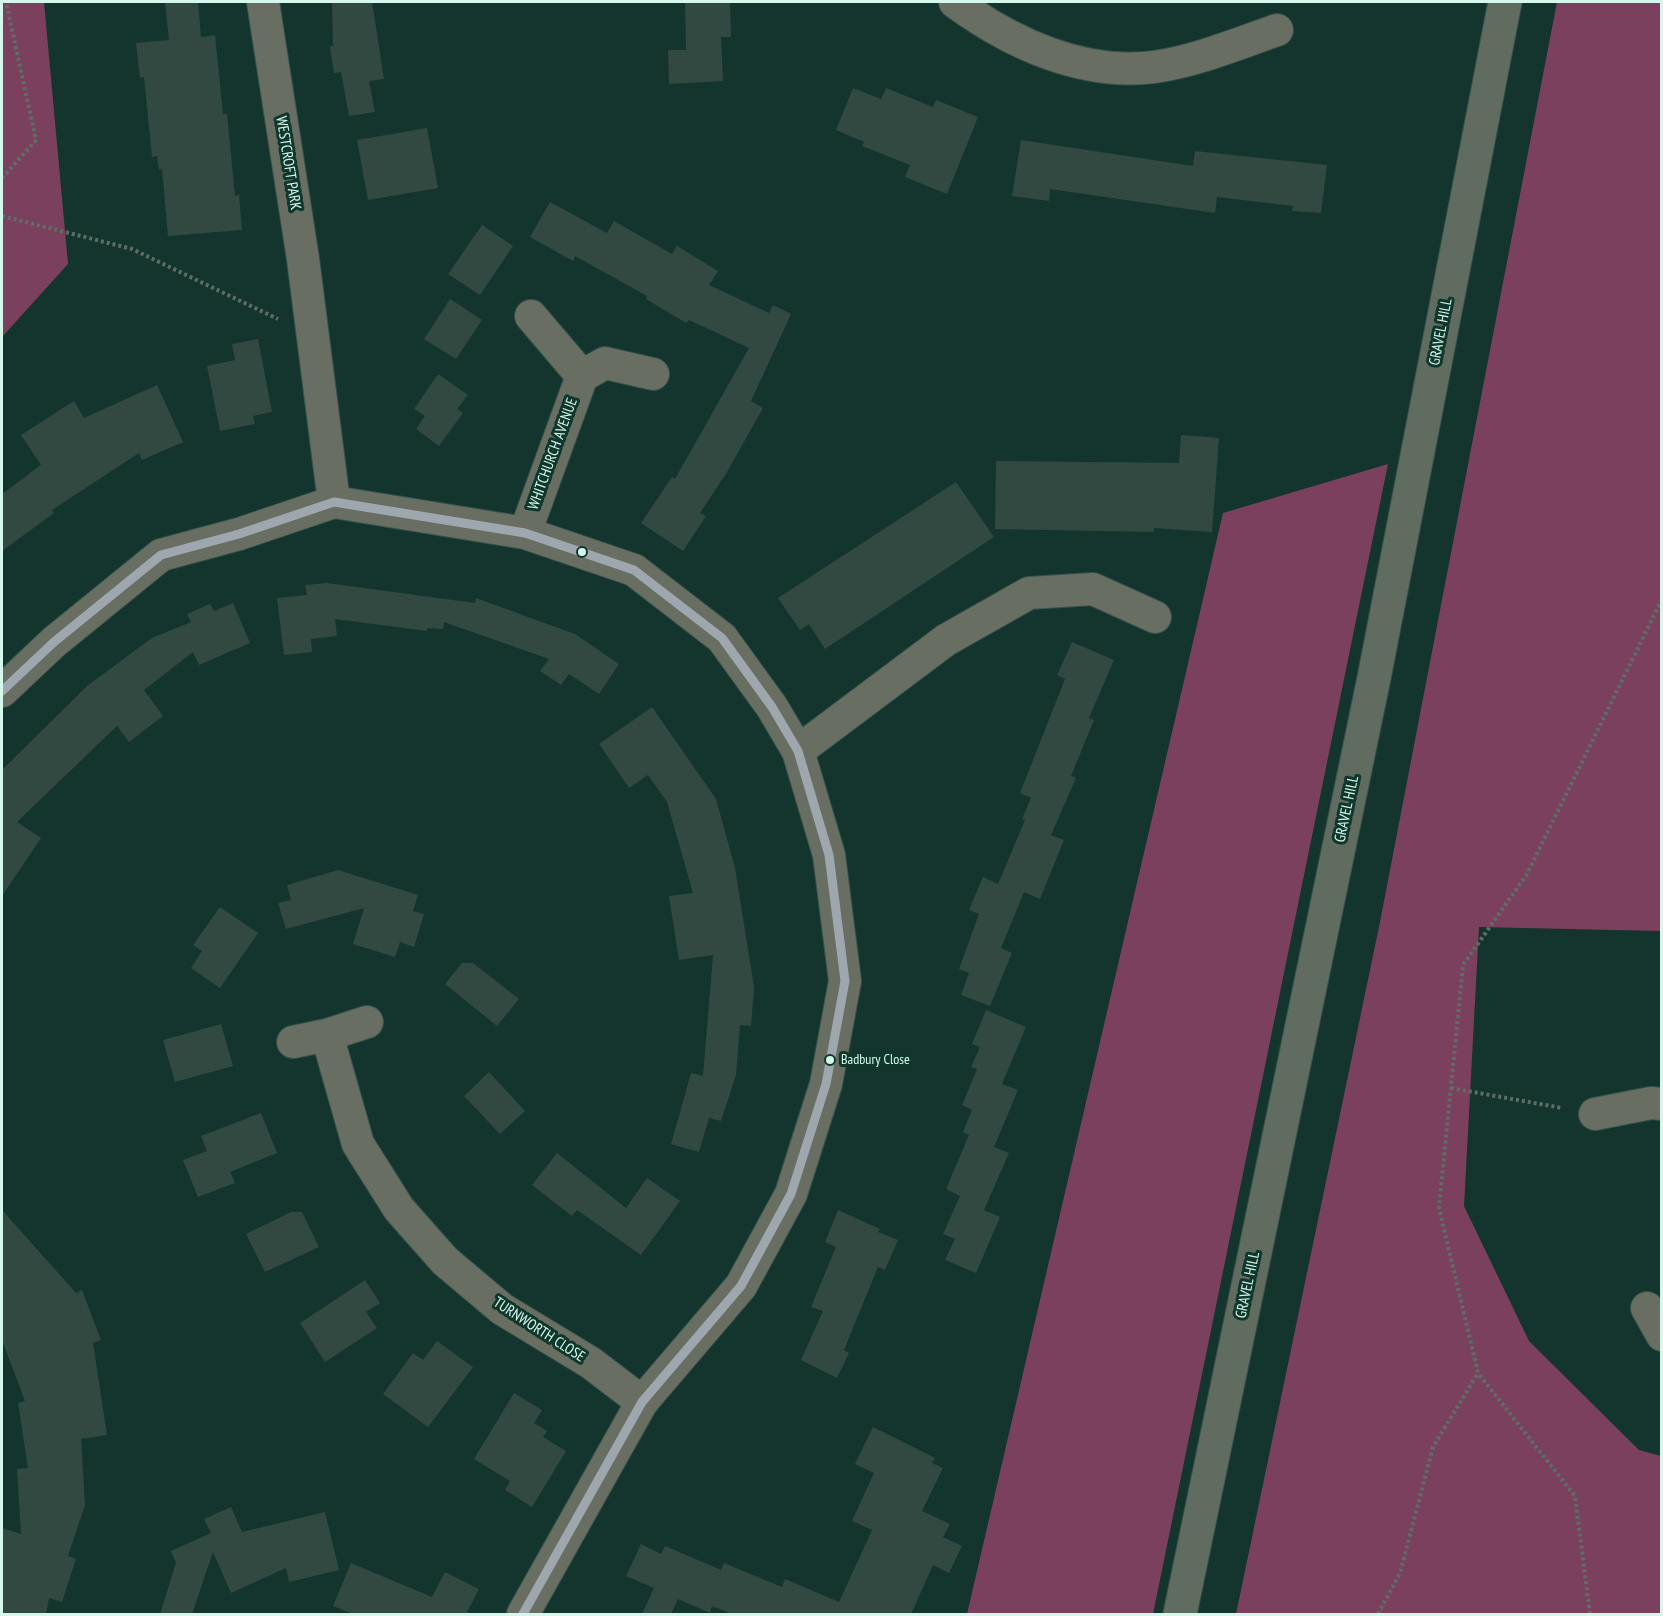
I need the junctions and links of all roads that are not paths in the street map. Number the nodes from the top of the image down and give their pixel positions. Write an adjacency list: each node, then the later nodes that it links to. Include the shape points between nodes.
1 (263, 2): 8 (street, WESTCROFT PARK)
2 (955, 2): 4 (street, via 982,21 1047,54 1109,69 1154,67 1192,59)
3 (1505, 2): 20 (main road, GRAVEL HILL, via 1374,678)
4 (1277, 30)
5 (531, 316): 7 (street)
6 (653, 374): 7 (street, via 605,363)
7 (582, 376): 9 (street, WHITCHURCH AVENUE)
8 (334, 502): 9 (street); 11 (street, via 161,555 54,642)
9 (525, 533): 12 (street, via 634,570 722,638)
10 (1155, 618): 12 (street, via 1093,589 1029,593 946,640)
11 (2, 691)
12 (798, 750): 18 (street, via 829,855 844,981 826,1084 791,1194 741,1286)
13 (367, 1022): 14 (street)
14 (327, 1035): 15 (street); 18 (street, TURNWORTH CLOSE, via 358,1144 399,1209 445,1261 502,1309 591,1363)
15 (293, 1042)
16 (1662, 1104): 17 (street)
17 (1595, 1114)
18 (642, 1402): 19 (street)
19 (530, 1602)
20 (1180, 1614)

